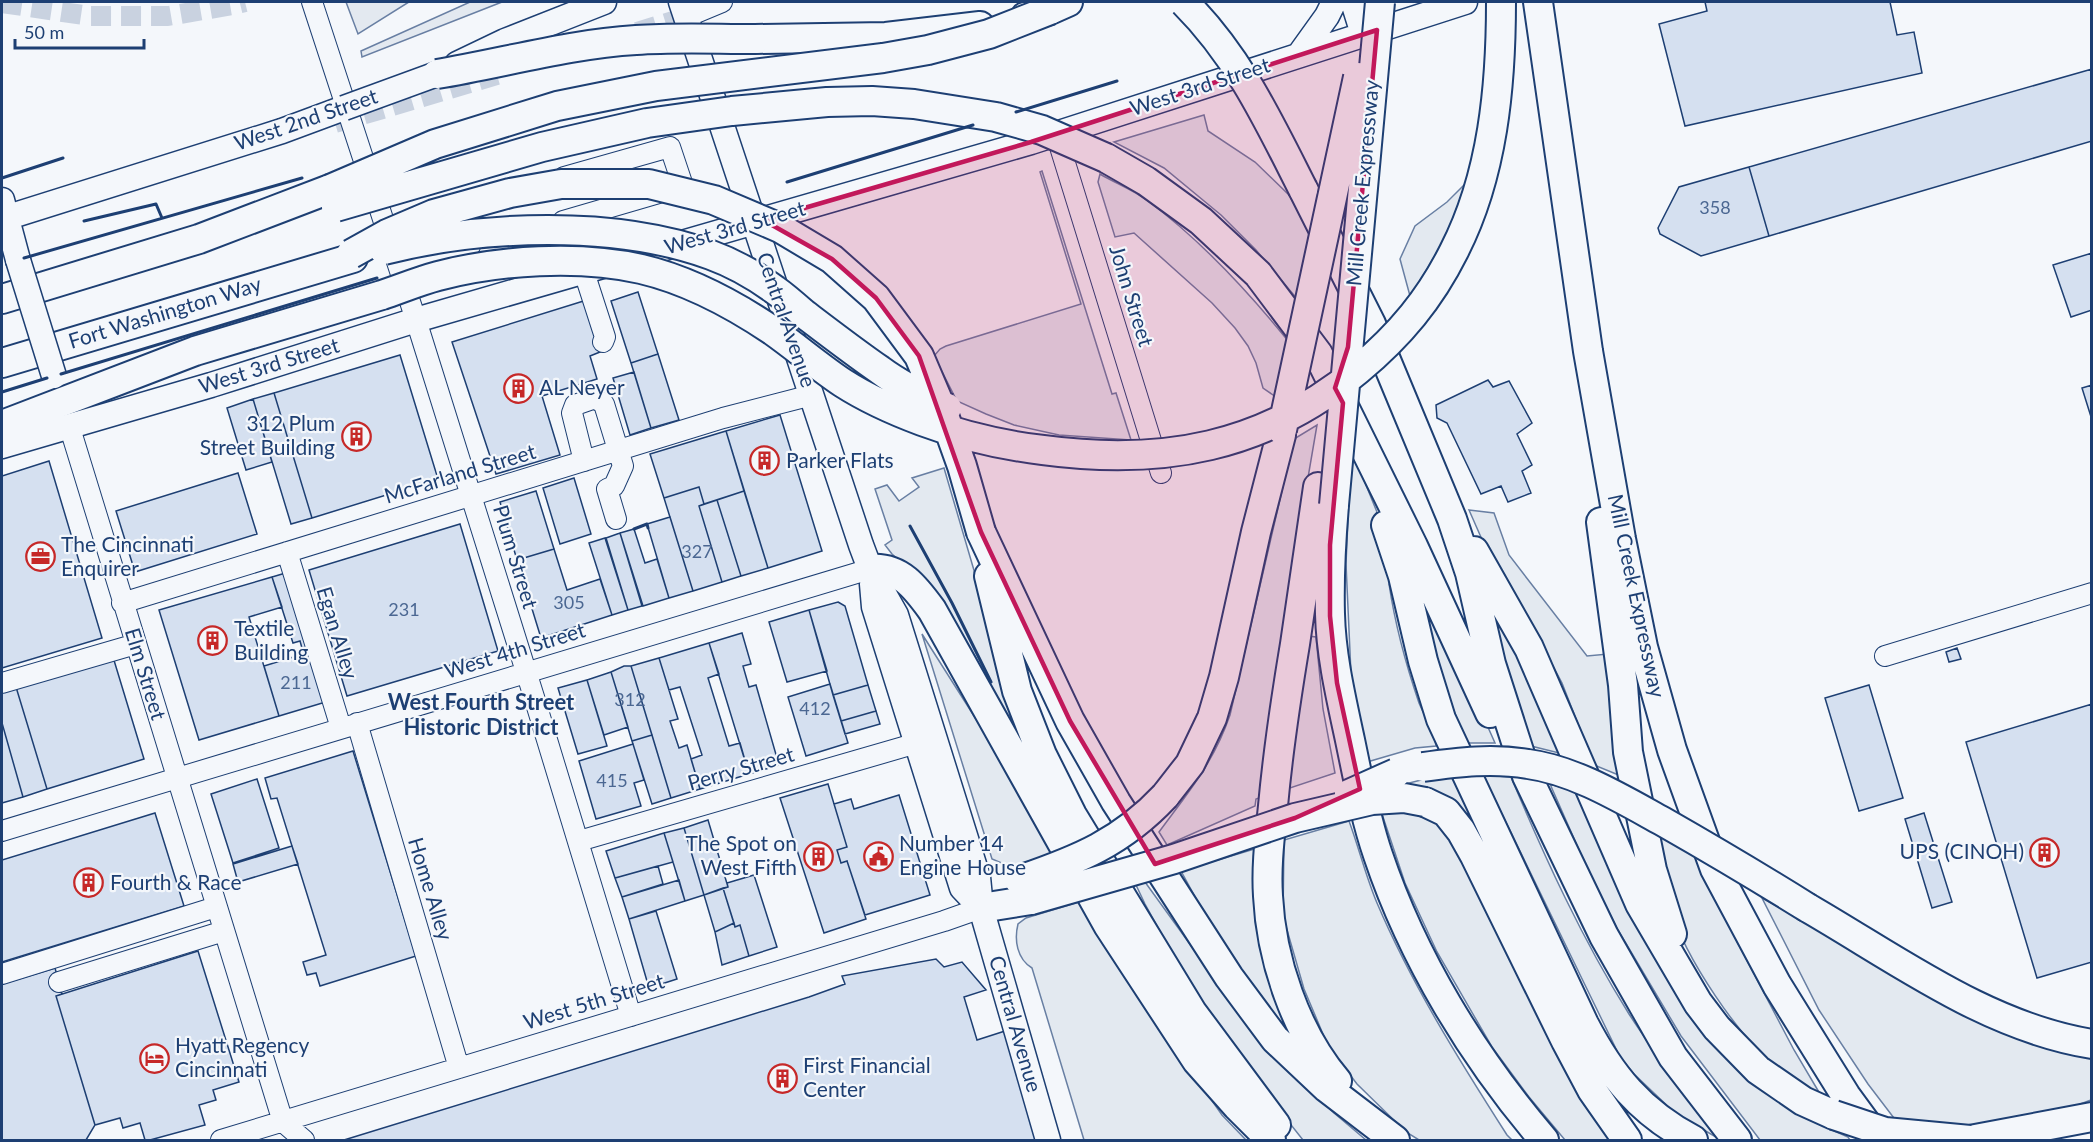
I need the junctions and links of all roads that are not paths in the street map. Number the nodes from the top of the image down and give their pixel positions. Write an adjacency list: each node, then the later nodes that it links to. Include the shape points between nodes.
1 (312, 2): 24 (street, Plum Street)
2 (604, 2): 15 (main road, West 2nd Street, bridge, via 505,41)
3 (722, 2): 12 (street)
4 (1184, 2): 40 (highway, bridge, via 1213,33 1244,76 1303,189 1371,324)
5 (1334, 2): 14 (main road)
6 (1353, 2): 13 (main road)
7 (1378, 2): 38 (highway, Mill Creek Expressway, bridge, via 1348,347); 57 (highway, bridge, via 1347,122 1281,435 1214,712 1190,764 1139,822 1110,843)
8 (1465, 2): 13 (main road, West 3rd Street)
9 (1501, 2): 34 (highway, bridge, via 1495,105 1473,207 1454,251 1401,331 1333,390 1269,426 1202,448)
10 (1538, 2): 26 (highway, Mill Creek Expressway)
11 (1059, 6): 15 (highway, bridge, via 983,26 886,37 637,40); 17 (highway, bridge, via 928,51 656,86 557,106 435,144)
12 (684, 9): 20 (main road, Central Avenue)
13 (1363, 34): 14 (main road, West 3rd Street)
14 (1299, 55): 16 (main road, West 3rd Street)
15 (437, 74): 18 (main road, West 2nd Street, bridge, via 282,131 76,196)
16 (1056, 134): 20 (main road, West 3rd Street); 36 (street, John Street)
17 (333, 198): 23 (highway); 31 (highway, bridge, via 647,123 732,111 873,101 986,116 1042,130 1106,158 1201,221 1258,274 1318,354)
18 (3, 212): 29 (main road, Elm Street, bridge)
19 (563, 221): 19 (street, via 683,186 670,147 391,226 403,263); 22 (street)
20 (754, 223): 22 (main road, West 3rd Street); 28 (main road, Central Avenue)
21 (344, 259): 27 (highway, Fort Washington Way); 34 (highway, bridge, via 413,243 525,231 589,232 669,243 712,255 776,290 880,371 924,397 1011,436); 41 (highway, bridge, via 387,234 434,214 561,183 649,184 714,200 780,228 832,259 876,298 919,356 962,466)
22 (584, 272): 24 (main road, West 3rd Street); 25 (street, via 605,337)
23 (2, 299)
24 (416, 320): 29 (main road, West 3rd Street, via 211,385); 37 (street, Plum Street)
25 (603, 342)
26 (1588, 351): 63 (highway, via 1601,532 1623,685 1628,752 1652,870); 79 (highway, Mill Creek Expressway, via 1643,647 1672,750 1712,859 1777,985)
27 (2, 363)
28 (812, 395): 33 (street, McFarland Street); 43 (main road, Central Avenue)
29 (61, 401): 30 (highway); 32 (main road, West 3rd Street); 34 (highway, bridge, via 195,351 439,276 508,265 575,261 639,269 676,279 724,301 843,383 921,421 998,444); 45 (street, Elm Street)
30 (2, 424)
31 (1360, 437): 56 (highway, via 1520,779); 77 (highway, via 1441,719 1584,1024 1612,1072 1638,1102)
32 (2, 446)
33 (618, 451): 35 (street, McFarland Street); 35 (street, via 604,404 595,398 576,405 572,413); 39 (street, via 622,466 614,486 607,489)
34 (1101, 456)
35 (584, 461): 37 (street, McFarland Street)
36 (1161, 473)
37 (471, 495): 42 (street, McFarland Street); 48 (street, Plum Street)
38 (1326, 496): 74 (highway, via 1286,691 1270,827 1268,898 1283,978 1308,1036 1330,1073); 75 (highway, via 1330,616 1337,683 1377,853 1391,892 1436,985 1499,1084)
39 (616, 519)
40 (1452, 519): 56 (highway, via 1470,573 1505,712 1527,776); 63 (highway, via 1529,648 1640,904)
41 (981, 532): 73 (highway, via 1017,692 1072,815 1192,1012); 74 (highway, via 1070,722 1116,802 1229,977 1275,1039 1327,1088)
42 (287, 552): 45 (street, McFarland Street); 50 (street, Egan Alley)
43 (870, 569): 48 (street, West 4th Street); 51 (main road, Central Avenue, via 874,607); 59 (main road, Central Avenue, via 896,615 978,877); 72 (highway, via 885,569 903,577 932,610 1108,925 1197,1061)
44 (2091, 593): 47 (street)
45 (122, 603): 46 (street, Elm Street)
46 (136, 644): 49 (street); 52 (street, Elm Street)
47 (1885, 656)
48 (526, 672): 50 (street, West 4th Street); 55 (street, Plum Street)
49 (2, 683)
50 (349, 725): 52 (street, West 4th Street); 66 (street, Home Alley)
51 (917, 743): 55 (street, Perry Street); 59 (main road, Central Avenue, via 962,888)
52 (176, 778): 54 (street, West 4th Street); 58 (street, Elm Street)
53 (1295, 818): 57 (highway, bridge, via 1174,859); 65 (highway, bridge, via 1396,773 1423,767 1490,760 1561,771 1623,799 1981,1008 2036,1031); 76 (highway, bridge, via 1372,800 1404,798 1446,812 1461,831 1587,1080)
54 (2, 831)
55 (579, 841): 64 (street, Plum Street)
56 (1569, 863): 78 (highway, via 1604,936 1672,1057)
57 (1025, 890): 59 (highway, via 1002,888)
58 (216, 907): 60 (street, Elm Street); 61 (street)
59 (981, 908): 64 (street, West 5th Street); 71 (main road, Central Avenue)
60 (224, 932): 62 (street); 68 (street, Elm Street)
61 (2, 974)
62 (59, 982)
63 (1698, 1003): 80 (highway, bridge, via 1758,1070 1803,1101 1885,1132)
64 (632, 1016): 66 (street, West 5th Street)
65 (2091, 1044)
66 (459, 1068): 68 (street, West 5th Street)
67 (2091, 1118): 80 (highway); 81 (highway)
68 (283, 1122): 69 (street, West 5th Street); 70 (street)
69 (221, 1140)
70 (304, 1140)
71 (1048, 1140)
72 (1271, 1140)
73 (1288, 1140)
74 (1396, 1140)
75 (1544, 1140)
76 (1627, 1140)
77 (1693, 1140)
78 (1737, 1140)
79 (1878, 1140)
80 (1970, 1140)
81 (2028, 1140)

